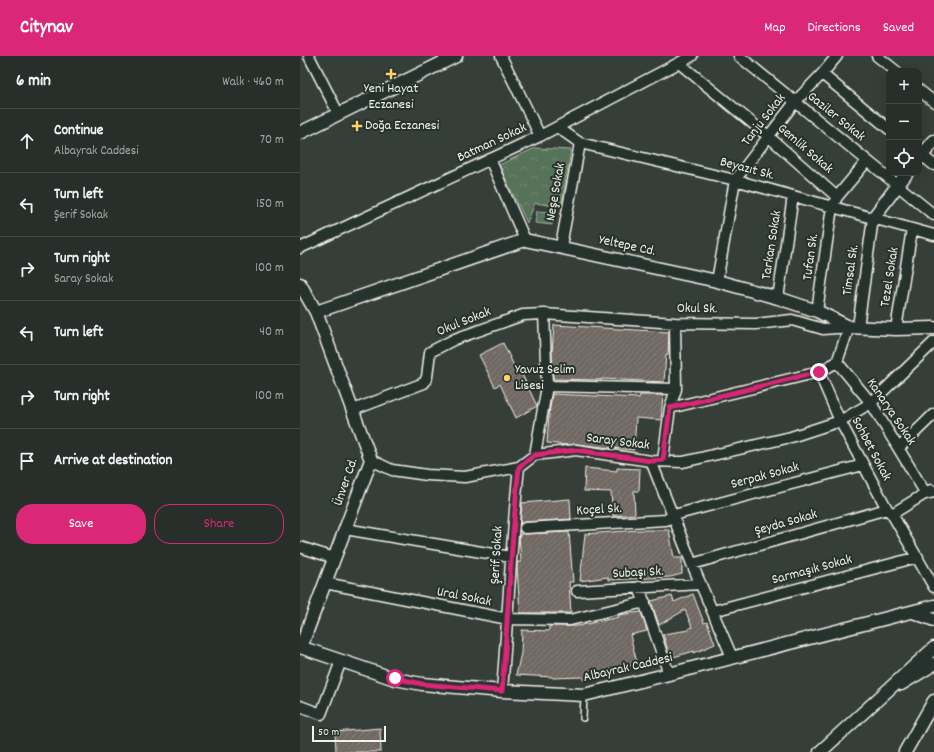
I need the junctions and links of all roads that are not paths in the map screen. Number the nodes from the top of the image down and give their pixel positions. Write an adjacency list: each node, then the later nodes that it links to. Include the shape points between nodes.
1 (309, 56): 14 (street)
2 (456, 56): 14 (street)
3 (501, 56): 18 (street)
4 (692, 56): 8 (street, Batman Sokak)
5 (739, 56): 12 (street, Gaziler Sokak)
6 (837, 56): 10 (street, Tanju Sokak)
7 (877, 56): 9 (street)
8 (679, 62): 15 (street, Batman Sokak); 19 (street, Gemlik Sokak)
9 (892, 68)
10 (822, 74): 12 (street, Tanju Sokak); 16 (street)
11 (922, 92): 13 (street)
12 (795, 102): 19 (street, Tanju Sokak); 25 (street, Gaziler Sokak)
13 (934, 102)
14 (338, 113): 17 (street)
15 (557, 126): 18 (street, Batman Sokak); 21 (street, Beyazıt Sk.)
16 (886, 127)
17 (300, 133)
18 (540, 136): 24 (street, Batman Sokak)
19 (768, 136): 28 (street, Tanju Sokak); 31 (street, Gemlik Sokak)
20 (934, 141): 22 (street)
21 (580, 143): 28 (street, Beyazıt Sk.); 38 (street, Neşe Sokak)
22 (922, 154)
23 (922, 157): 26 (street)
24 (490, 159): 37 (street); 39 (street, Batman Sokak)
25 (867, 161): 29 (street, Gaziler Sokak); 31 (street, Tufan Sk.)
26 (934, 165)
27 (904, 176): 29 (street)
28 (735, 180): 30 (street, Beyazıt Sk.); 40 (street, Tanju Sokak)
29 (897, 184): 33 (street, Gaziler Sokak); 34 (street)
30 (793, 196): 32 (street, Beyazıt Sk.); 43 (street, Tarkan Sokak)
31 (837, 197): 32 (street, Tufan Sk.)
32 (832, 207): 34 (street, Beyazıt Sk.); 44 (street, Tufan Sk.)
33 (934, 215)
34 (873, 218): 35 (street, Beyazıt Sk.); 48 (street, Timsal Sk.)
35 (912, 229): 36 (street, Beyazıt Sk.); 50 (street, Tezel Sokak)
36 (934, 235)
37 (525, 240): 38 (street, Yeltepe Cd.); 45 (street, Yeltepe Cd.)
38 (561, 246): 40 (street, Yeltepe Cd.)
39 (300, 248)
40 (717, 281): 43 (street, Yeltepe Cd.)
41 (300, 284): 42 (street, Ünver Cd.)
42 (303, 298): 45 (street, Ünver Cd.)
43 (778, 298): 44 (street, Yeltepe Cd.)
44 (817, 311): 48 (street, Yeltepe Cd.)
45 (316, 312): 58 (street, Ünver Cd.)
46 (544, 314): 47 (street, Okul Sk.); 54 (street); 58 (street, Okul Sokak, via 523,315 455,339 430,352 424,383)
47 (675, 323): 48 (street, Okul Sk., via 756,324 792,320 823,329); 55 (street)
48 (854, 327): 50 (street, Yeltepe Cd.); 52 (street)
49 (934, 328): 50 (street, Yeltepe Cd.)
50 (896, 330)
51 (934, 342): 56 (street, Saray Sokak)
52 (837, 362): 53 (street); 56 (street, Kanarya Sokak)
53 (819, 372): 57 (street); 60 (street, Sohbet Sokak)
54 (547, 386): 55 (street); 62 (street)
55 (676, 389): 57 (street)
56 (871, 403): 60 (street, Saray Sokak); 61 (street, Kanarya Sokak)
57 (670, 408): 64 (street)
58 (353, 410): 63 (street, Ünver Cd.)
59 (934, 414): 61 (street)
60 (840, 421): 64 (street, Saray Sokak, via 791,438 722,454 683,462); 66 (street, Sohbet Sokak)
61 (899, 448): 68 (street, Kanarya Sokak)
62 (535, 455): 65 (street, Saray Sokak, via 576,450); 67 (street, Saray Sokak)
63 (371, 460): 67 (street, Saray Sokak, via 392,470 465,477); 72 (street, Ünver Cd.)
64 (663, 460): 65 (street, Saray Sokak)
65 (651, 461): 70 (street)
66 (863, 464): 69 (street, Sohbet Sokak); 70 (street, Serpak Sokak)
67 (519, 467): 74 (street, Şerif Sokak)
68 (931, 491): 69 (street, Şeyda Sokak)
69 (889, 511): 75 (street, Sohbet Sokak); 77 (street, Şeyda Sokak)
70 (674, 516): 71 (street, Koçel Sk., via 666,520); 77 (street)
71 (525, 528)
72 (345, 529): 74 (street); 76 (street, Ünver Cd.)
73 (300, 547): 76 (street)
74 (511, 557): 87 (street, Şerif Sokak)
75 (918, 557): 81 (street, Sohbet Sokak); 85 (street, Sarmaşık Sokak)
76 (334, 558): 78 (street, Ünver Cd.)
77 (692, 564): 79 (street)
78 (325, 583): 87 (street, Ural Sokak); 89 (street, Ünver Cd.)
79 (701, 584): 80 (street, Subaşı Sk.); 85 (street)
80 (639, 587): 82 (street, Subaşı Sk.); 83 (street)
81 (934, 587)
82 (577, 591)
83 (645, 602): 87 (street, Ural Sokak, via 570,620); 94 (street)
84 (934, 606): 86 (street, Albayrak Caddesi)
85 (713, 611): 91 (street)
86 (913, 612): 88 (street); 91 (street, Albayrak Caddesi)
87 (508, 619): 95 (street, Şerif Sokak)
88 (934, 620)
89 (301, 647): 92 (street, Albayrak Caddesi)
90 (934, 648): 97 (street)
91 (732, 657): 94 (street, Albayrak Caddesi)
92 (341, 661): 95 (street, Albayrak Caddesi, via 422,684); 99 (street, via 321,714)
93 (934, 664): 97 (street)
94 (669, 674): 96 (street, Albayrak Caddesi)
95 (502, 691): 96 (street, Albayrak Caddesi)
96 (584, 695): 100 (lane)
97 (883, 696): 101 (street)
98 (934, 701): 102 (street)
99 (300, 706)
100 (583, 718)
101 (820, 752)
102 (905, 752)

